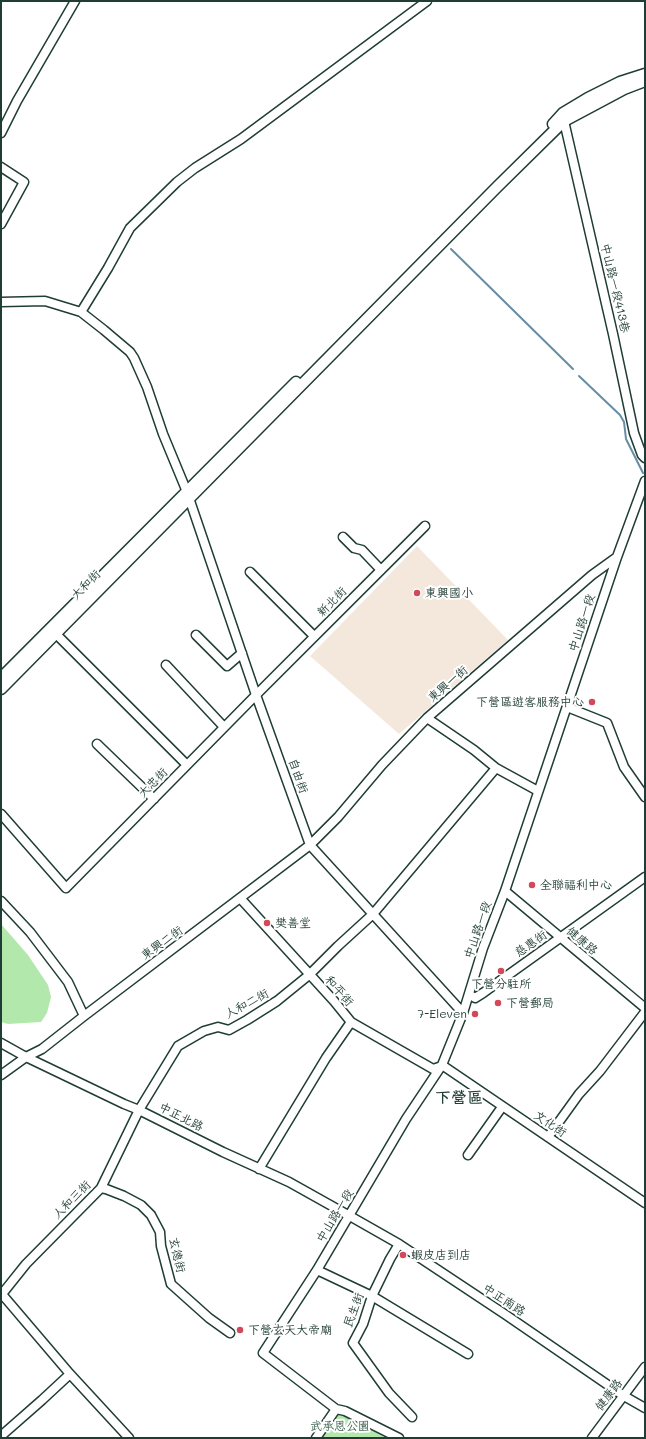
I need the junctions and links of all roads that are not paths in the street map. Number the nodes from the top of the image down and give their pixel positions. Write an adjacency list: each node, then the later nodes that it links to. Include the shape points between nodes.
1 (75, 1): 6 (street)
2 (427, 1): 10 (street, via 241,139 194,168 177,182 130,228)
3 (645, 74): 13 (main road, via 620,82 564,113 493,182)
4 (645, 82): 5 (main road, via 624,89)
5 (564, 121): 11 (street, 中山路一段413巷, via 614,334 634,433); 13 (main road)
6 (1, 133)
7 (1, 167): 8 (street, via 24,182)
8 (1, 224)
9 (1, 302): 10 (street, via 45,301)
10 (81, 312): 13 (street, 自由街, via 134,358)
11 (645, 458)
12 (645, 482): 16 (street, 中山路一段)
13 (188, 496): 19 (main road, 大和街); 22 (street, 自由街); 24 (main road, 大和街)
14 (425, 526): 17 (street, 新北街)
15 (343, 537): 17 (street, via 354,548 362,550)
16 (617, 558): 27 (street, 中山路一段); 28 (street, 東興一街, via 592,575)
17 (381, 570): 21 (street, 新北街)
18 (250, 572): 21 (street)
19 (56, 634): 25 (main road, 大和街); 31 (street)
20 (196, 635): 22 (street, via 227,666)
21 (314, 636): 26 (street, 新北街)
22 (242, 653): 26 (street, 自由街)
23 (166, 665): 29 (street)
24 (1, 678)
25 (1, 689)
26 (256, 694): 29 (street, 大忠街); 37 (street, 自由街)
27 (567, 707): 33 (street, 中山路一段); 34 (street, via 607,724 624,767)
28 (427, 718): 32 (street); 37 (street, 東興一街)
29 (224, 727): 31 (street, 大忠街)
30 (97, 744): 35 (street)
31 (187, 765): 35 (street, 大忠街)
32 (496, 768): 33 (street); 42 (street, 人和二街)
33 (538, 791): 39 (street, 中山路一段)
34 (645, 797)
35 (154, 799): 36 (street, 大忠街, via 66,888)
36 (1, 814)
37 (310, 845): 40 (street, 東興二街); 42 (street, 自由街)
38 (645, 877): 43 (street, 慈惠街)
39 (505, 891): 43 (street, 健康路); 45 (street, 中山路一段, via 483,948)
40 (240, 898): 44 (street, 和平街); 49 (street, 東興二街)
41 (1, 901): 49 (street, via 30,932 68,982)
42 (373, 914): 44 (street, 人和二街); 48 (street, 自由街)
43 (560, 938): 45 (street, 慈惠街, via 475,998); 46 (street, 健康路)
44 (309, 975): 50 (street, 和平街); 56 (street, 人和二街, via 277,1001 229,1030 218,1027 178,1046)
45 (470, 994): 48 (street, 中山路一段)
46 (645, 1008)
47 (645, 1012): 57 (street)
48 (463, 1013): 53 (street, 中山路一段)
49 (84, 1016): 52 (street, 東興二街, via 42,1049)
50 (351, 1022): 53 (street, 和平街, via 433,1069); 59 (street, via 326,1058)
51 (1, 1043): 52 (street, 中正北路)
52 (26, 1057): 54 (street, 東興二街); 56 (street, 中正北路)
53 (442, 1065): 55 (street, 文化街); 62 (street, 中山路一段)
54 (1, 1075)
55 (502, 1107): 57 (street, 文化街); 58 (street)
56 (138, 1110): 59 (street, 中正北路); 60 (street, 人和三街)
57 (548, 1137): 61 (street, 文化街)
58 (468, 1155)
59 (259, 1169): 62 (street, 中正北路)
60 (101, 1188): 65 (street, 人和三街, via 26,1264); 67 (street, 玄德街, via 141,1205 151,1215 160,1232 161,1246 172,1284)
61 (645, 1203)
62 (348, 1215): 63 (street, 中正南路); 64 (street, 中山路一段)
63 (399, 1244): 66 (street, 民生街); 71 (street, 中正南路)
64 (317, 1270): 66 (street); 73 (street, 中山路一段, via 263,1353)
65 (2, 1293): 70 (street)
66 (372, 1296): 68 (street); 74 (street, 民生街, via 363,1324 353,1343 389,1393)
67 (230, 1333)
68 (468, 1354)
69 (645, 1367): 71 (street, 健康路)
70 (70, 1374): 75 (street); 76 (street)
71 (624, 1396): 72 (street, 中正南路); 79 (street, 健康路)
72 (645, 1408)
73 (336, 1409): 77 (street); 78 (street)
74 (412, 1417)
75 (1, 1436)
76 (129, 1438)
77 (316, 1438)
78 (399, 1438)
79 (592, 1438)

